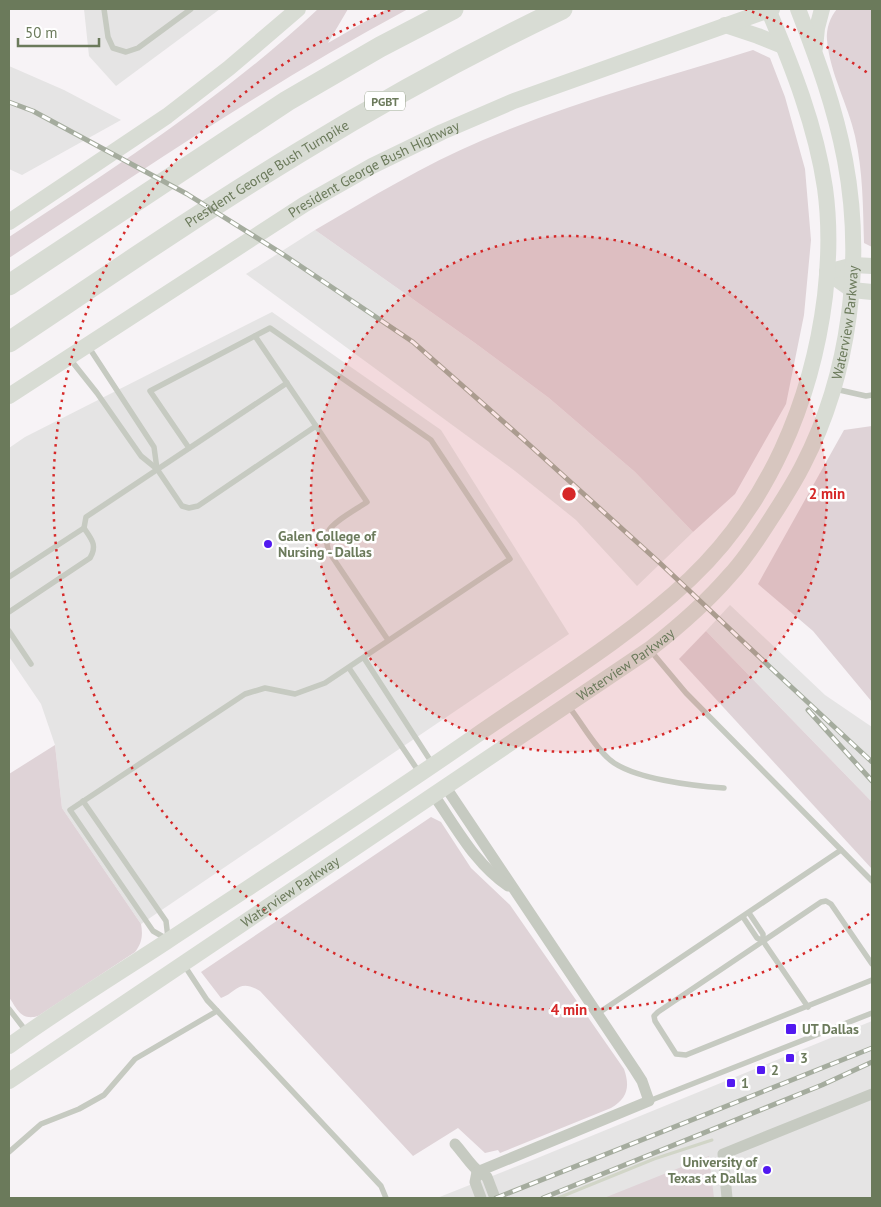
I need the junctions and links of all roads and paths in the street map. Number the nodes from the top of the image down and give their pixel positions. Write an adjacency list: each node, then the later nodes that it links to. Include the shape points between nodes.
1 (104, 9): 2 (lane, via 108,37 114,48 126,52 138,48)
2 (191, 9)
3 (298, 9): 13 (main road, via 167,116)
4 (453, 9): 17 (highway, via 380,46 287,101)
5 (562, 9): 21 (highway, President George Bush Turnpike / PGBT, via 451,65 332,132)
6 (735, 9): 10 (main road)
7 (769, 9): 10 (main road, President George Bush Highway); 11 (main road, Waterview Parkway)
8 (798, 9): 12 (main road, Waterview Parkway)
9 (822, 9): 12 (main road)
10 (726, 25): 11 (main road); 22 (main road, President George Bush Highway, via 514,102 398,153 305,204)
11 (783, 46): 16 (main road, Waterview Parkway, via 820,161 828,223)
12 (814, 51): 14 (main road, Waterview Parkway, via 845,160)
13 (9, 222)
14 (854, 265): 15 (main road); 16 (main road); 18 (main road, Waterview Parkway)
15 (872, 266)
16 (827, 272): 18 (main road); 41 (main road, Waterview Parkway, via 818,340 802,403 771,471 729,536 692,577 639,624)
17 (9, 285)
18 (852, 290): 19 (main road); 25 (main road, Waterview Parkway)
19 (872, 292)
20 (255, 336): 24 (lane); 29 (lane, via 150,391); 35 (lane, via 270,328 431,440 510,558)
21 (9, 342)
22 (87, 345): 23 (main road, President George Bush Highway); 30 (lane, via 154,447)
23 (68, 357): 27 (main road, President George Bush Highway); 30 (lane, via 141,456)
24 (287, 383): 28 (lane); 29 (lane)
25 (833, 388): 26 (lane); 36 (main road, Waterview Parkway, via 803,464 763,531 731,575 693,614)
26 (872, 395)
27 (9, 396)
28 (316, 426): 30 (lane, via 198,506 182,506); 35 (lane, via 366,502 328,532 329,552)
29 (189, 448): 30 (lane)
30 (157, 470): 31 (lane, via 86,516)
31 (84, 528): 32 (lane); 33 (lane, via 94,543 90,558)
32 (9, 577)
33 (9, 612)
34 (9, 631): 38 (lane)
35 (388, 640): 37 (lane)
36 (650, 650): 40 (main road, Waterview Parkway); 45 (lane, via 686,693)
37 (364, 658): 39 (lane); 41 (lane)
38 (31, 664)
39 (349, 668): 41 (lane); 44 (lane, via 305,692 295,694 265,688 246,694)
40 (568, 705): 42 (lane, via 610,760 628,770 687,785); 43 (main road, Waterview Parkway)
41 (426, 769): 43 (main road); 49 (main road, Waterview Parkway)
42 (724, 788)
43 (439, 790): 51 (main road, Waterview Parkway); 58 (street, via 514,890)
44 (83, 801): 49 (lane, via 166,921); 49 (lane, via 70,810 153,931)
45 (841, 850): 46 (lane); 47 (lane)
46 (872, 881)
47 (749, 912): 48 (lane); 50 (lane, via 763,934)
48 (743, 916): 50 (lane, via 757,938); 58 (lane)
49 (168, 940): 51 (main road); 59 (main road, Waterview Parkway)
50 (763, 941): 52 (lane, via 826,901 832,904); 54 (lane); 54 (lane, via 654,1016 676,1054 686,1056)
51 (183, 964): 56 (lane); 61 (main road, Waterview Parkway)
52 (872, 964)
53 (872, 980): 54 (lane)
54 (808, 1007)
55 (9, 1009): 59 (lane)
56 (218, 1011): 65 (lane, via 135,1059 104,1095 41,1124); 67 (lane, via 381,1186)
57 (872, 1013): 63 (lane)
58 (597, 1014): 63 (street, via 642,1081)
59 (28, 1032): 60 (main road, Waterview Parkway)
60 (9, 1046)
61 (9, 1081)
62 (872, 1094): 70 (street, via 723,1154)
63 (649, 1101): 66 (street)
64 (454, 1144): 66 (street)
65 (9, 1152)
66 (477, 1172): 68 (street, via 474,1182); 69 (street, via 487,1177)
67 (386, 1198)
68 (481, 1198)
69 (495, 1198)
70 (727, 1198)

